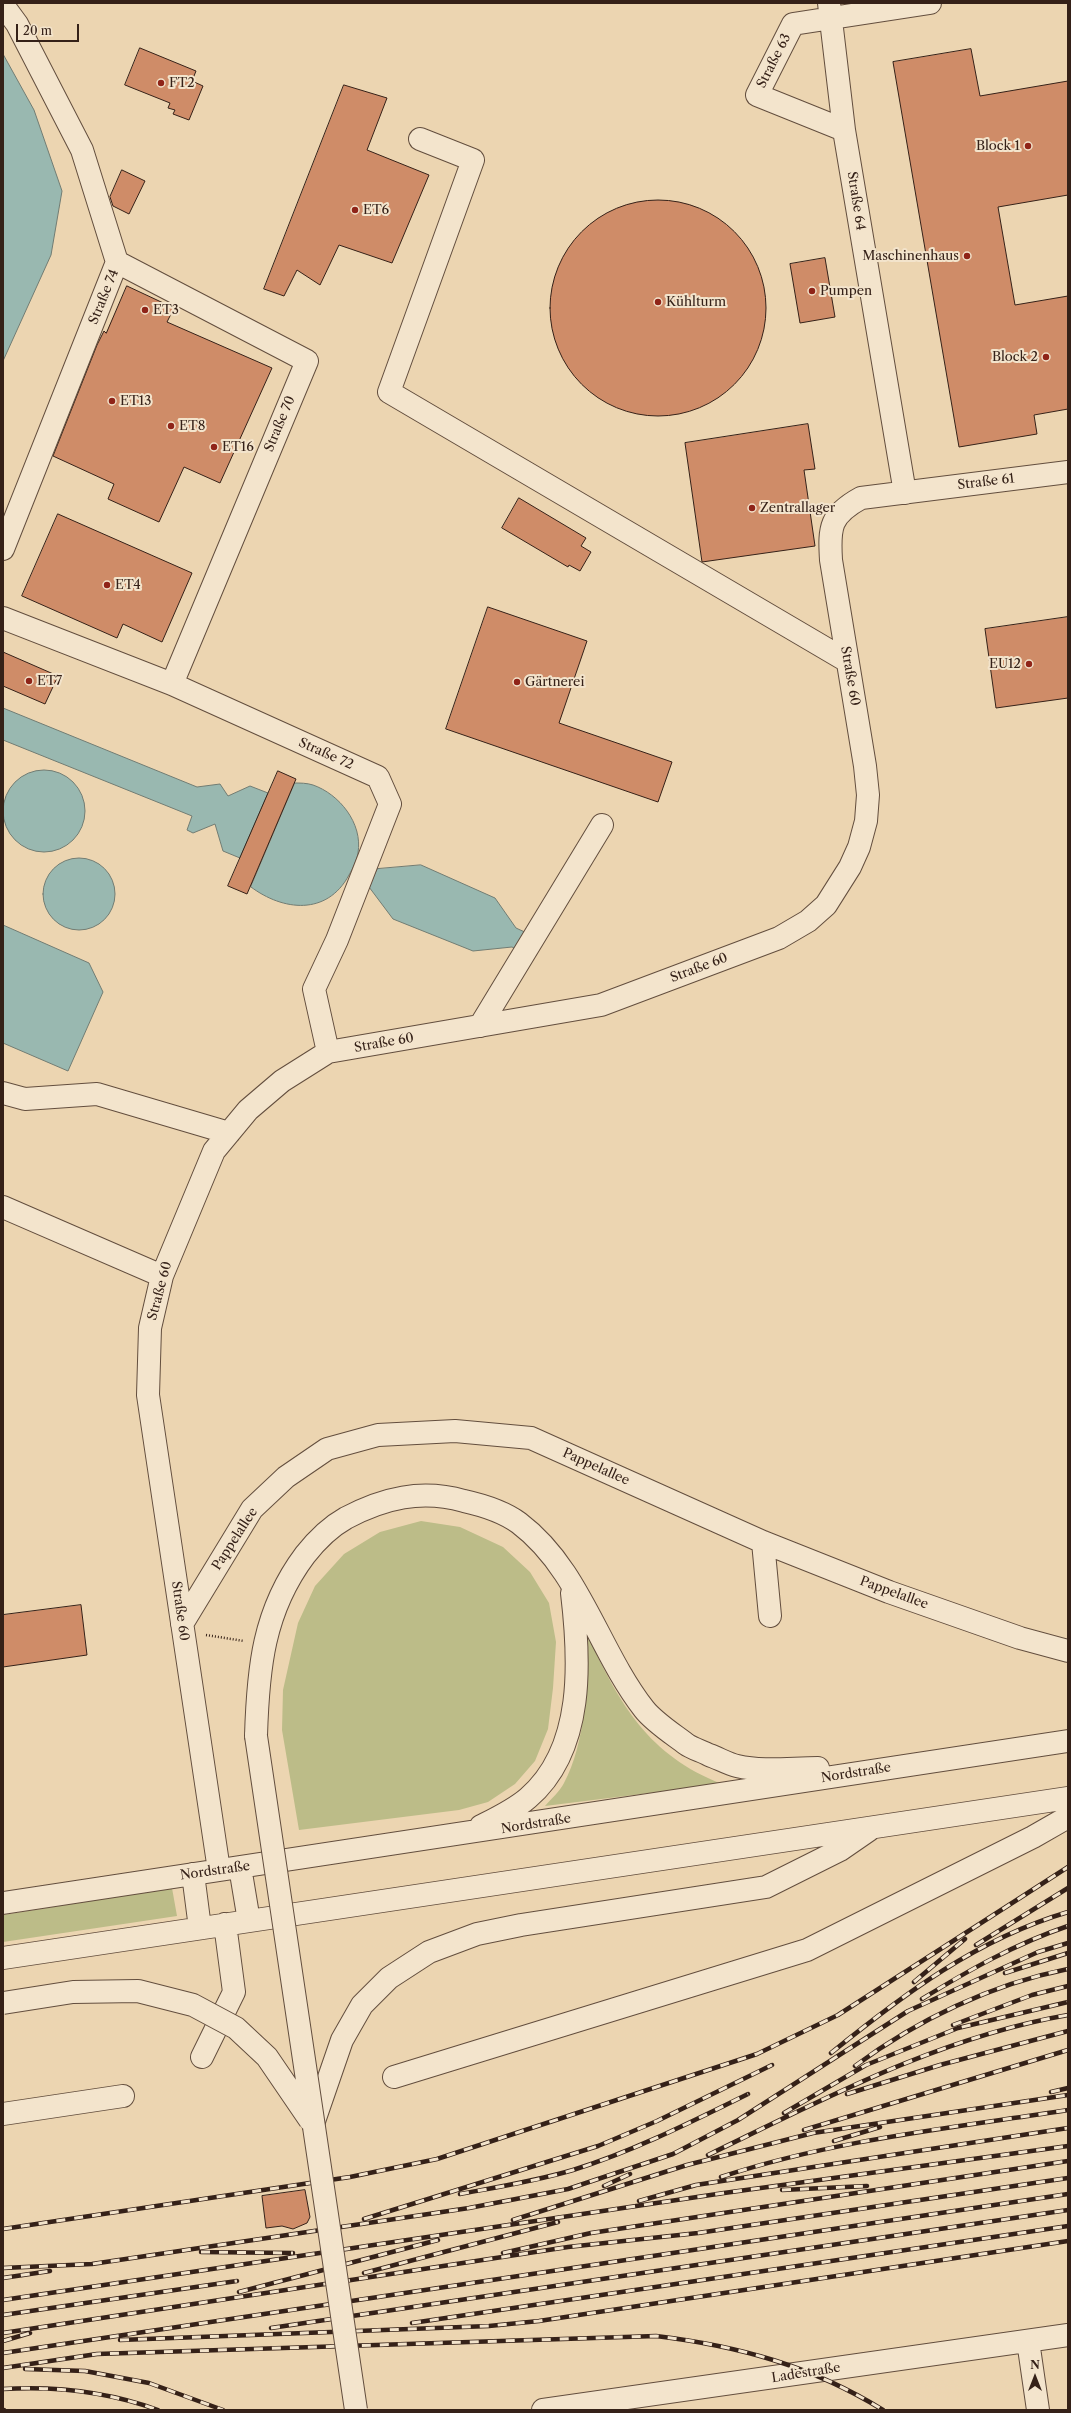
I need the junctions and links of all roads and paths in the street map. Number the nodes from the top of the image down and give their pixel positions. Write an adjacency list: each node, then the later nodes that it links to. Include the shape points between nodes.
1 (930, 3): 3 (street, Straße 63)
2 (3, 5): 6 (street, Straße 74, via 17,24 82,150)
3 (830, 11): 4 (street, Straße 64); 4 (street, Straße 63, via 793,24 757,95)
4 (844, 130): 8 (street, Straße 64)
5 (420, 139): 11 (street, via 473,160 389,392)
6 (117, 262): 9 (street, Straße 74); 12 (street, Straße 70, via 307,361)
7 (1068, 472): 8 (street, Straße 61)
8 (905, 493): 11 (street, Straße 60, via 861,498 844,507 834,520 830,539 831,560)
9 (3, 549)
10 (3, 618): 12 (street, Straße 72)
11 (847, 661): 14 (street, Straße 60, via 865,766 868,795 866,822 850,867 826,904 808,921 779,938 601,1005)
12 (172, 684): 15 (street, Straße 72, via 378,777 390,804 337,940 314,989)
13 (602, 825): 14 (street)
14 (480, 1026): 15 (street, Straße 60)
15 (328, 1052): 17 (street, Straße 60, via 282,1081 248,1110)
16 (3, 1094): 17 (street, via 25,1099 97,1094)
17 (229, 1133): 19 (street, Straße 60, via 214,1151)
18 (3, 1207): 19 (street)
19 (162, 1276): 23 (street, Straße 60, via 150,1328 148,1395)
20 (763, 1542): 22 (street); 23 (street, Pappelallee, via 531,1438 455,1431 378,1435 327,1449 286,1477 258,1503 252,1509); 25 (street, Pappelallee, via 888,1592)
21 (572, 1588): 24 (street, via 542,1544 517,1522 484,1506 444,1495 410,1496 374,1504 340,1521 315,1543 290,1576 276,1604); 27 (street, via 601,1634 618,1671 645,1711 688,1746 736,1766 769,1769); 31 (street, via 577,1634 575,1691 568,1733 560,1756 547,1779 528,1798 503,1815)
22 (770, 1616)
23 (183, 1627): 24 (path); 33 (street, Straße 60)
24 (264, 1644): 45 (street, bridge, via 257,1699 256,1736)
25 (1068, 1652)
26 (1068, 1741): 27 (street, Nordstraße)
27 (914, 1764): 31 (street, Nordstraße)
28 (1068, 1798): 30 (street)
29 (1068, 1816): 42 (street, via 1033,1837 807,1950)
30 (873, 1827): 36 (street); 45 (street, via 840,1850 766,1887 477,1934 422,1956 389,1978 362,2005 342,2040)
31 (462, 1835): 32 (street, Nordstraße)
32 (240, 1867): 33 (street, Nordstraße); 36 (street)
33 (219, 1870): 34 (street, Nordstraße)
34 (193, 1874): 35 (street, Nordstraße); 38 (street)
35 (3, 1903)
36 (249, 1921): 37 (street)
37 (225, 1924): 38 (street); 41 (street, via 234,1992)
38 (200, 1928): 39 (street)
39 (3, 1958)
40 (3, 2003): 45 (street, bridge, via 73,1992 138,1991 193,2005 236,2028 267,2057)
41 (202, 2057)
42 (394, 2076)
43 (123, 2096): 44 (street)
44 (3, 2114)
45 (313, 2124): 49 (street, bridge)
46 (1068, 2335): 47 (street, Ladestraße)
47 (1028, 2341): 48 (street, Ladestraße); 51 (street)
48 (572, 2408): 50 (street, Ladestraße)
49 (356, 2410)
50 (543, 2410)
51 (1038, 2410)

